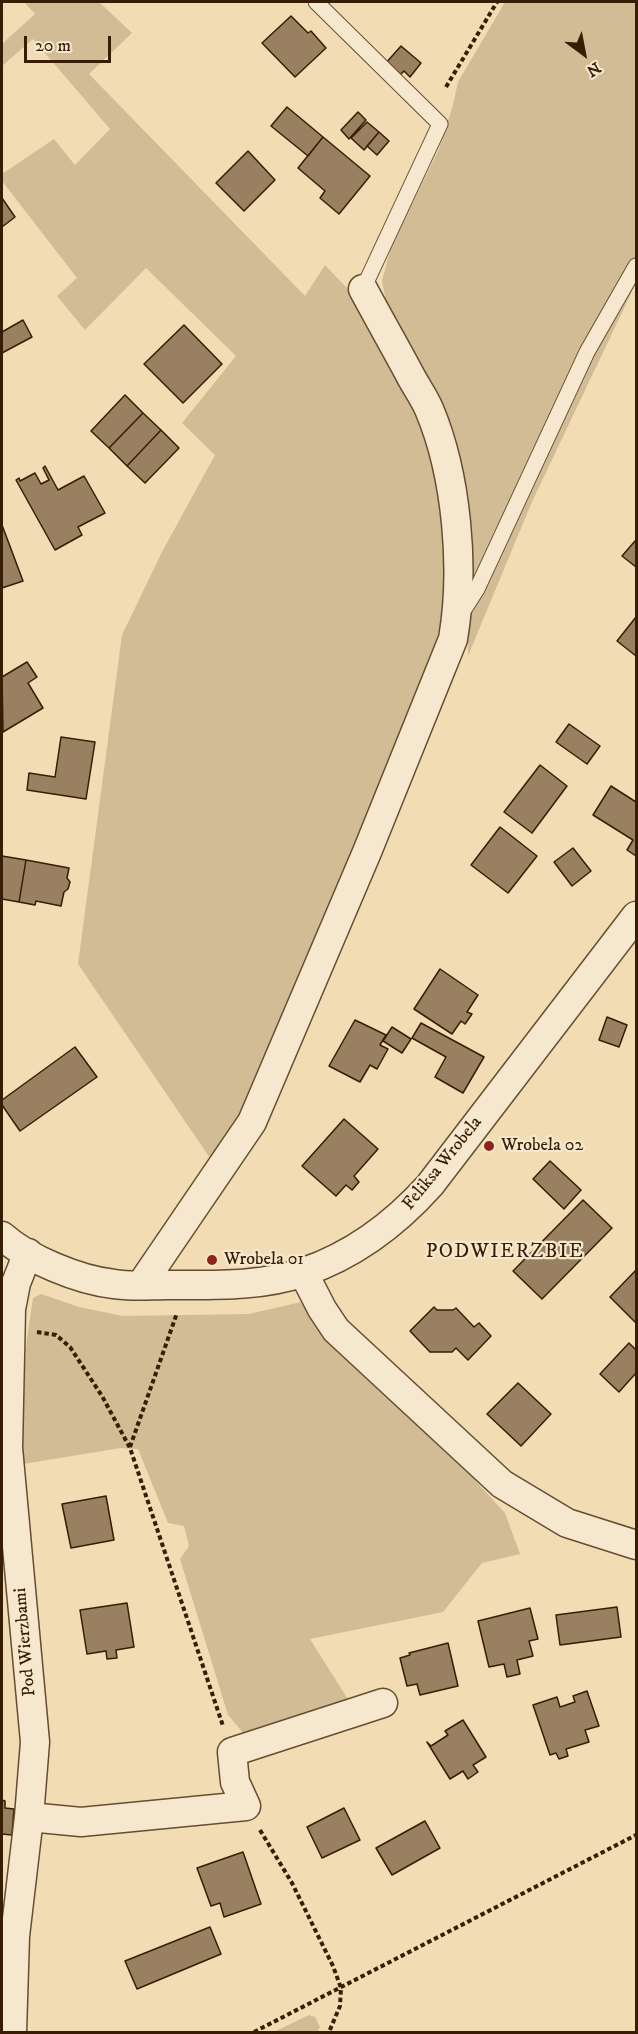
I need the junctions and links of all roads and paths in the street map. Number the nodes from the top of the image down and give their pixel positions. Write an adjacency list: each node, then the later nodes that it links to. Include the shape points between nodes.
1 (316, 2): 5 (lane, via 441,124)
2 (497, 2): 3 (path)
3 (446, 87)
4 (636, 266): 6 (lane, via 587,352 477,589 465,608)
5 (363, 289): 6 (street, via 429,408 441,445 459,550)
6 (458, 609): 11 (street, via 453,639 441,669 252,1122)
7 (636, 916): 10 (street, Feliksa Wrobela, via 412,1205 351,1252)
8 (2, 1236): 9 (street, Feliksa Wrobela)
9 (28, 1253): 11 (street, Feliksa Wrobela, via 83,1277); 13 (street, Pod Wierzbami, via 16,1283)
10 (303, 1272): 11 (street, Feliksa Wrobela, via 246,1284); 15 (street, via 336,1330 502,1484 567,1522)
11 (141, 1285)
12 (178, 1310): 14 (path)
13 (10, 1332): 14 (path, via 56,1335 70,1347); 19 (street, Pod Wierzbami, via 8,1448 35,1742)
14 (130, 1448): 17 (path)
15 (636, 1545)
16 (383, 1702): 17 (street)
17 (232, 1752): 18 (street, via 235,1782)
18 (246, 1806): 19 (street, via 81,1822); 21 (path, via 292,1883)
19 (29, 1817): 22 (street, Pod Wierzbami, via 15,1936)
20 (636, 1835): 21 (path)
21 (341, 1988): 23 (path); 24 (path, via 340,2006)
22 (12, 2032)
23 (254, 2032)
24 (329, 2032)

